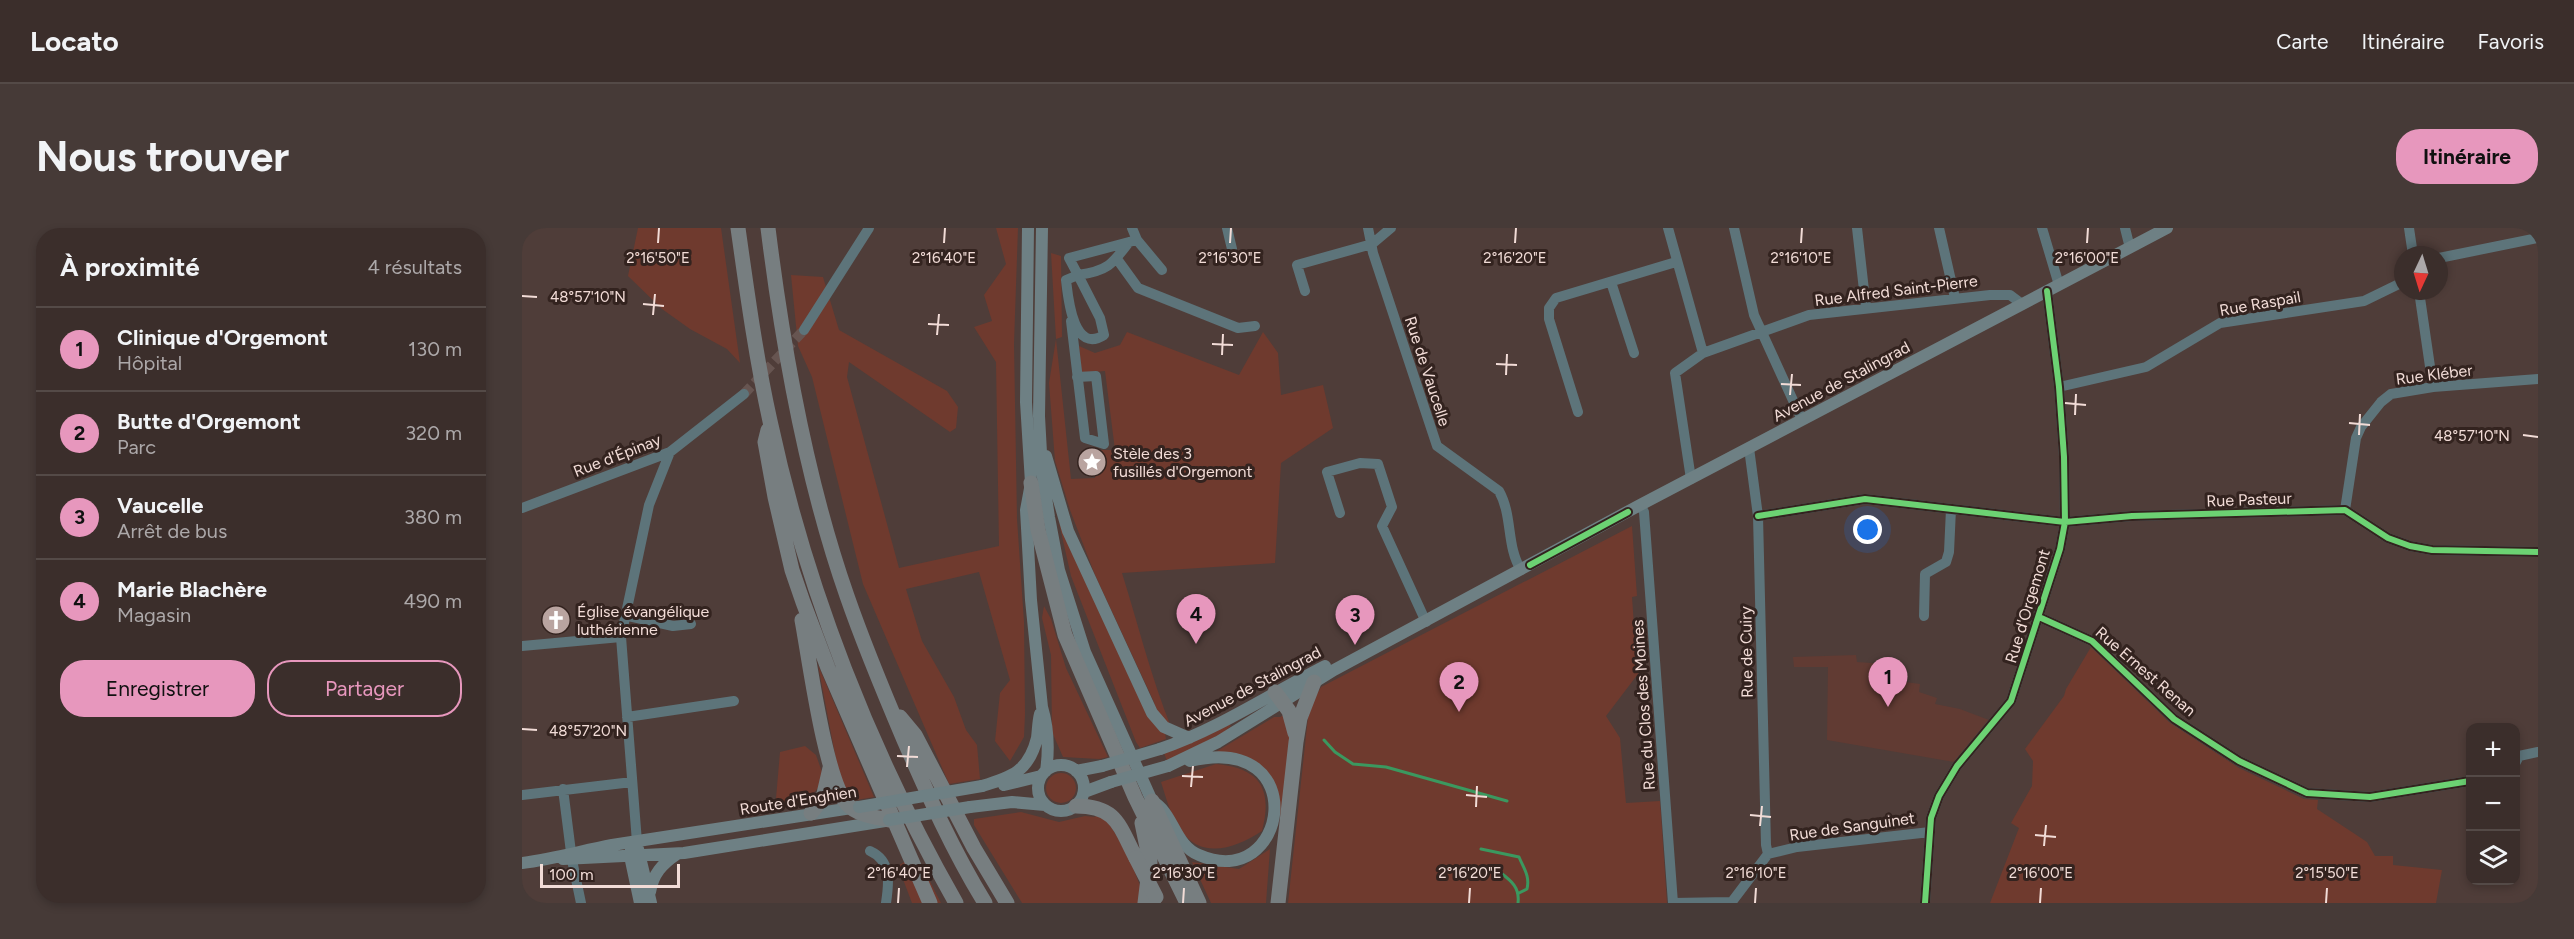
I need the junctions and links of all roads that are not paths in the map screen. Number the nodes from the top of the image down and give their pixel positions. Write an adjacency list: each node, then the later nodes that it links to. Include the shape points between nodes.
1 (738, 228): 51 (highway)
2 (768, 228): 77 (highway, via 792,386 821,508 847,595)
3 (869, 228): 40 (street)
4 (1028, 228): 56 (main road, via 1026,402)
5 (1042, 228): 52 (main road)
6 (1132, 228): 19 (street)
7 (1227, 228): 23 (street)
8 (1368, 228): 20 (street, Rue de Vaucelle)
9 (1391, 228): 20 (street)
10 (1668, 228): 26 (street)
11 (1734, 228): 41 (street, via 1754,315)
12 (1857, 228): 37 (street)
13 (1939, 228): 34 (street)
14 (2042, 228): 30 (street)
15 (2125, 228): 22 (street)
16 (2167, 228): 22 (main road, Avenue de Stalingrad)
17 (2409, 228): 21 (street)
18 (2538, 238): 24 (street)
19 (1133, 241): 25 (street); 27 (street); 28 (street, via 1069,258)
20 (1372, 244): 32 (street, via 1297,265); 65 (street, Rue de Vaucelle, via 1437,446 1499,491 1512,552)
21 (2412, 246)
22 (2130, 248): 30 (main road, Avenue de Stalingrad)
23 (1232, 249)
24 (2448, 256)
25 (1117, 259): 28 (street, via 1096,272); 39 (street, via 1138,288 1238,328)
26 (1676, 262): 29 (street); 43 (street)
27 (1162, 270)
28 (1078, 275): 38 (street, via 1066,280); 38 (street, via 1100,318 1104,335 1090,338)
29 (1611, 282): 42 (street); 49 (street, via 1556,298 1549,308)
30 (2058, 285): 33 (main road, Avenue de Stalingrad)
31 (2394, 286): 46 (street, Rue Raspail, via 2364,301 2220,323 2146,368)
32 (1305, 291)
33 (2047, 291): 36 (main road, Avenue de Stalingrad); 46 (street, Rue d'Orgemont)
34 (1955, 298): 36 (street, Rue Alfred Saint-Pierre, via 2010,295); 37 (street, Rue Alfred Saint-Pierre)
35 (2420, 300): 47 (street)
36 (2022, 304): 50 (main road, Avenue de Stalingrad)
37 (1866, 308): 41 (street, Rue Alfred Saint-Pierre, via 1809,315)
38 (1071, 317): 44 (street)
39 (1255, 326)
40 (804, 330)
41 (1762, 332): 43 (street, Rue Alfred Saint-Pierre); 50 (street)
42 (1634, 353)
43 (1703, 353): 55 (street, Rue Alfred Saint-Pierre, via 1675,373)
44 (1077, 377): 44 (street, via 1085,438 1104,444 1096,376)
45 (2538, 379): 47 (street, Rue Kléber)
46 (2059, 387): 63 (street, Rue d'Orgemont)
47 (2433, 387): 59 (street, Rue Kléber, via 2391,394 2361,427)
48 (744, 394): 54 (street, Rue d'Épinay)
49 (1578, 412)
50 (1802, 420): 53 (main road, Avenue de Stalingrad)
51 (770, 421): 66 (highway, via 765,442 792,570); 115 (highway, via 826,617 889,776)
52 (1040, 447): 80 (main road, via 1049,460 1068,531 1152,713 1164,727); 95 (main road, via 1049,517 1068,602 1085,652)
53 (1749, 448): 55 (main road, Avenue de Stalingrad); 62 (street, Rue de Cuiry)
54 (670, 452): 58 (street, Rue d'Épinay); 67 (street, via 649,505)
55 (1691, 479): 57 (main road, Avenue de Stalingrad)
56 (1031, 483): 78 (main road, via 1026,510); 93 (highway, via 1038,530 1065,635)
57 (1640, 506): 65 (main road, Avenue de Stalingrad); 122 (street, Rue du Clos des Moines, via 1644,512)
58 (522, 508)
59 (2345, 510): 63 (street, Rue Pasteur, via 2132,516); 64 (street, via 2388,538 2410,546)
60 (1951, 512): 62 (street, Rue Pasteur, via 1865,499); 63 (street, Rue Pasteur); 68 (street, via 1946,562 1925,574)
61 (1340, 513): 70 (street, via 1327,472 1360,463 1378,464 1392,507 1382,526)
62 (1758, 516): 104 (street, Rue de Cuiry)
63 (2065, 522): 69 (street, Rue d'Orgemont)
64 (2538, 552)
65 (1524, 568): 70 (main road, Avenue de Stalingrad)
66 (803, 602): 84 (highway, via 800,614); 114 (highway)
67 (624, 615): 71 (street, via 673,626); 72 (street)
68 (1924, 616)
69 (2039, 617): 89 (street, Rue Ernest Renan, via 2092,641 2174,719 2239,761 2307,793 2370,797); 100 (street, Rue d'Orgemont, via 2011,701 1957,766 1931,818)
70 (1424, 619): 74 (main road, Avenue de Stalingrad); 75 (main road, Avenue de Stalingrad)
71 (691, 624)
72 (621, 637): 73 (street); 79 (street)
73 (522, 646)
74 (1314, 682): 75 (main road, Avenue de Stalingrad); 81 (highway, via 1300,718)
75 (1279, 697): 80 (main road, Avenue de Stalingrad); 81 (highway, via 1289,711); 85 (main road, Avenue de Stalingrad, via 1218,742)
76 (734, 701): 79 (street)
77 (888, 703): 108 (highway, via 915,735); 116 (highway, via 962,863)
78 (1042, 707): 87 (main road, via 1047,739); 90 (main road, via 1034,746 1022,768 1011,777)
79 (627, 717): 88 (street)
80 (1189, 738): 86 (main road, Avenue de Stalingrad, bridge)
81 (1296, 742): 121 (highway)
82 (2538, 752): 83 (street)
83 (2520, 756)
84 (830, 765): 97 (highway, via 823,798); 98 (highway, via 841,795)
85 (1168, 766): 94 (main road, bridge, via 1111,782); 95 (main road, via 1226,756 1245,761 1269,783 1275,806 1272,829 1261,845 1241,858 1205,858 1188,848 1163,807)
86 (1076, 771): 87 (main road, via 1060,765); 94 (main road, via 1083,782)
87 (1044, 773): 90 (main road, Route d'Enghien, via 995,787); 96 (main road, via 1038,791)
88 (632, 782): 91 (street); 101 (street)
89 (2466, 782)
90 (982, 786): 98 (main road, Route d'Enghien, bridge)
91 (563, 789): 92 (street); 106 (street)
92 (522, 795)
93 (1135, 797): 110 (highway, via 1150,862); 119 (highway)
94 (1080, 799): 96 (main road, via 1066,811); 110 (highway, bridge, via 1107,812 1117,824)
95 (1152, 801): 120 (highway)
96 (1045, 805): 99 (main road, bridge, via 990,804)
97 (811, 813): 98 (main road, Route d'Enghien); 101 (main road, Route d'Enghien)
98 (861, 813): 99 (highway); 103 (main road, Route d'Enghien)
99 (889, 820)
100 (1930, 832): 104 (street, Rue de Sanguinet, via 1797,847); 123 (street, Rue d'Orgemont)
101 (637, 842): 105 (main road); 106 (main road, Route d'Enghien)
102 (870, 851): 113 (street, via 879,855 887,867 890,881)
103 (679, 853): 105 (main road, Route d'Enghien); 109 (main road, via 658,871)
104 (1768, 854): 111 (street, Rue de Sanguinet)
105 (634, 856): 106 (main road, Route d'Enghien); 109 (main road)
106 (568, 857): 107 (main road, Route d'Enghien); 112 (street)
107 (522, 863)
108 (993, 879): 117 (highway); 118 (highway)
109 (647, 901)
110 (1154, 901)
111 (1730, 902): 122 (street)
112 (581, 903)
113 (886, 903)
114 (930, 903)
115 (956, 903)
116 (985, 903)
117 (1007, 903)
118 (1014, 903)
119 (1187, 903)
120 (1199, 903)
121 (1278, 903)
122 (1673, 903)
123 (1925, 903)

